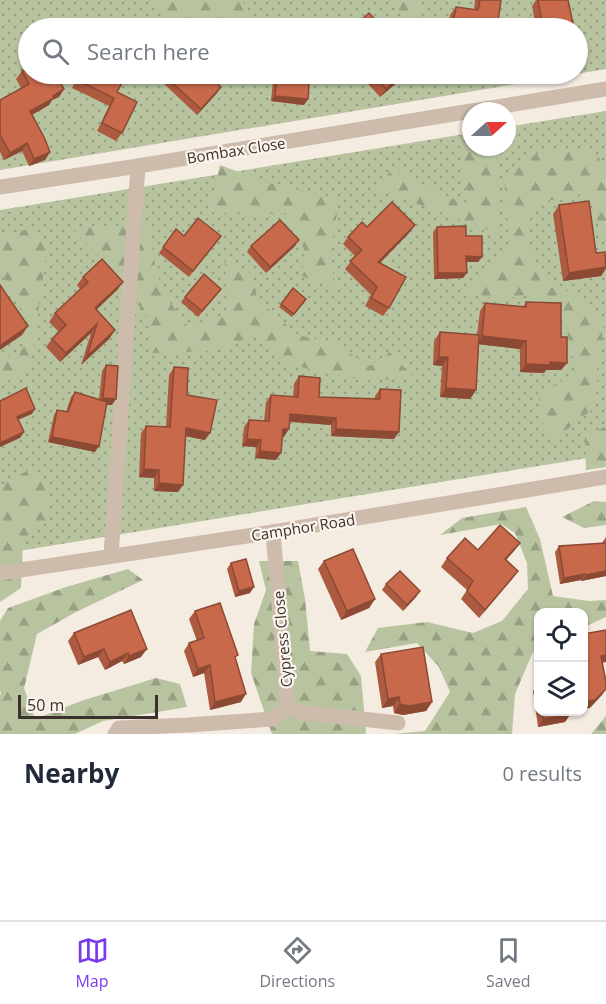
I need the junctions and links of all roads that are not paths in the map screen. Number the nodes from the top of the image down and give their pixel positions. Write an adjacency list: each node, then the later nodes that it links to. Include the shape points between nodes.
1 (606, 89): 2 (street, Bombax Close)
2 (516, 104)
3 (462, 113): 4 (street, Bombax Close)
4 (138, 166): 5 (street, Bombax Close); 8 (street)
5 (0, 187)
6 (606, 477): 7 (street, Camphor Road)
7 (273, 532): 8 (street, Camphor Road); 10 (street, Cypress Close)
8 (111, 556): 9 (street, Camphor Road)
9 (0, 573)
10 (289, 705): 11 (street, Cypress Close, via 298,712); 12 (street, via 273,718 119,728)
11 (398, 723)
12 (115, 734)

